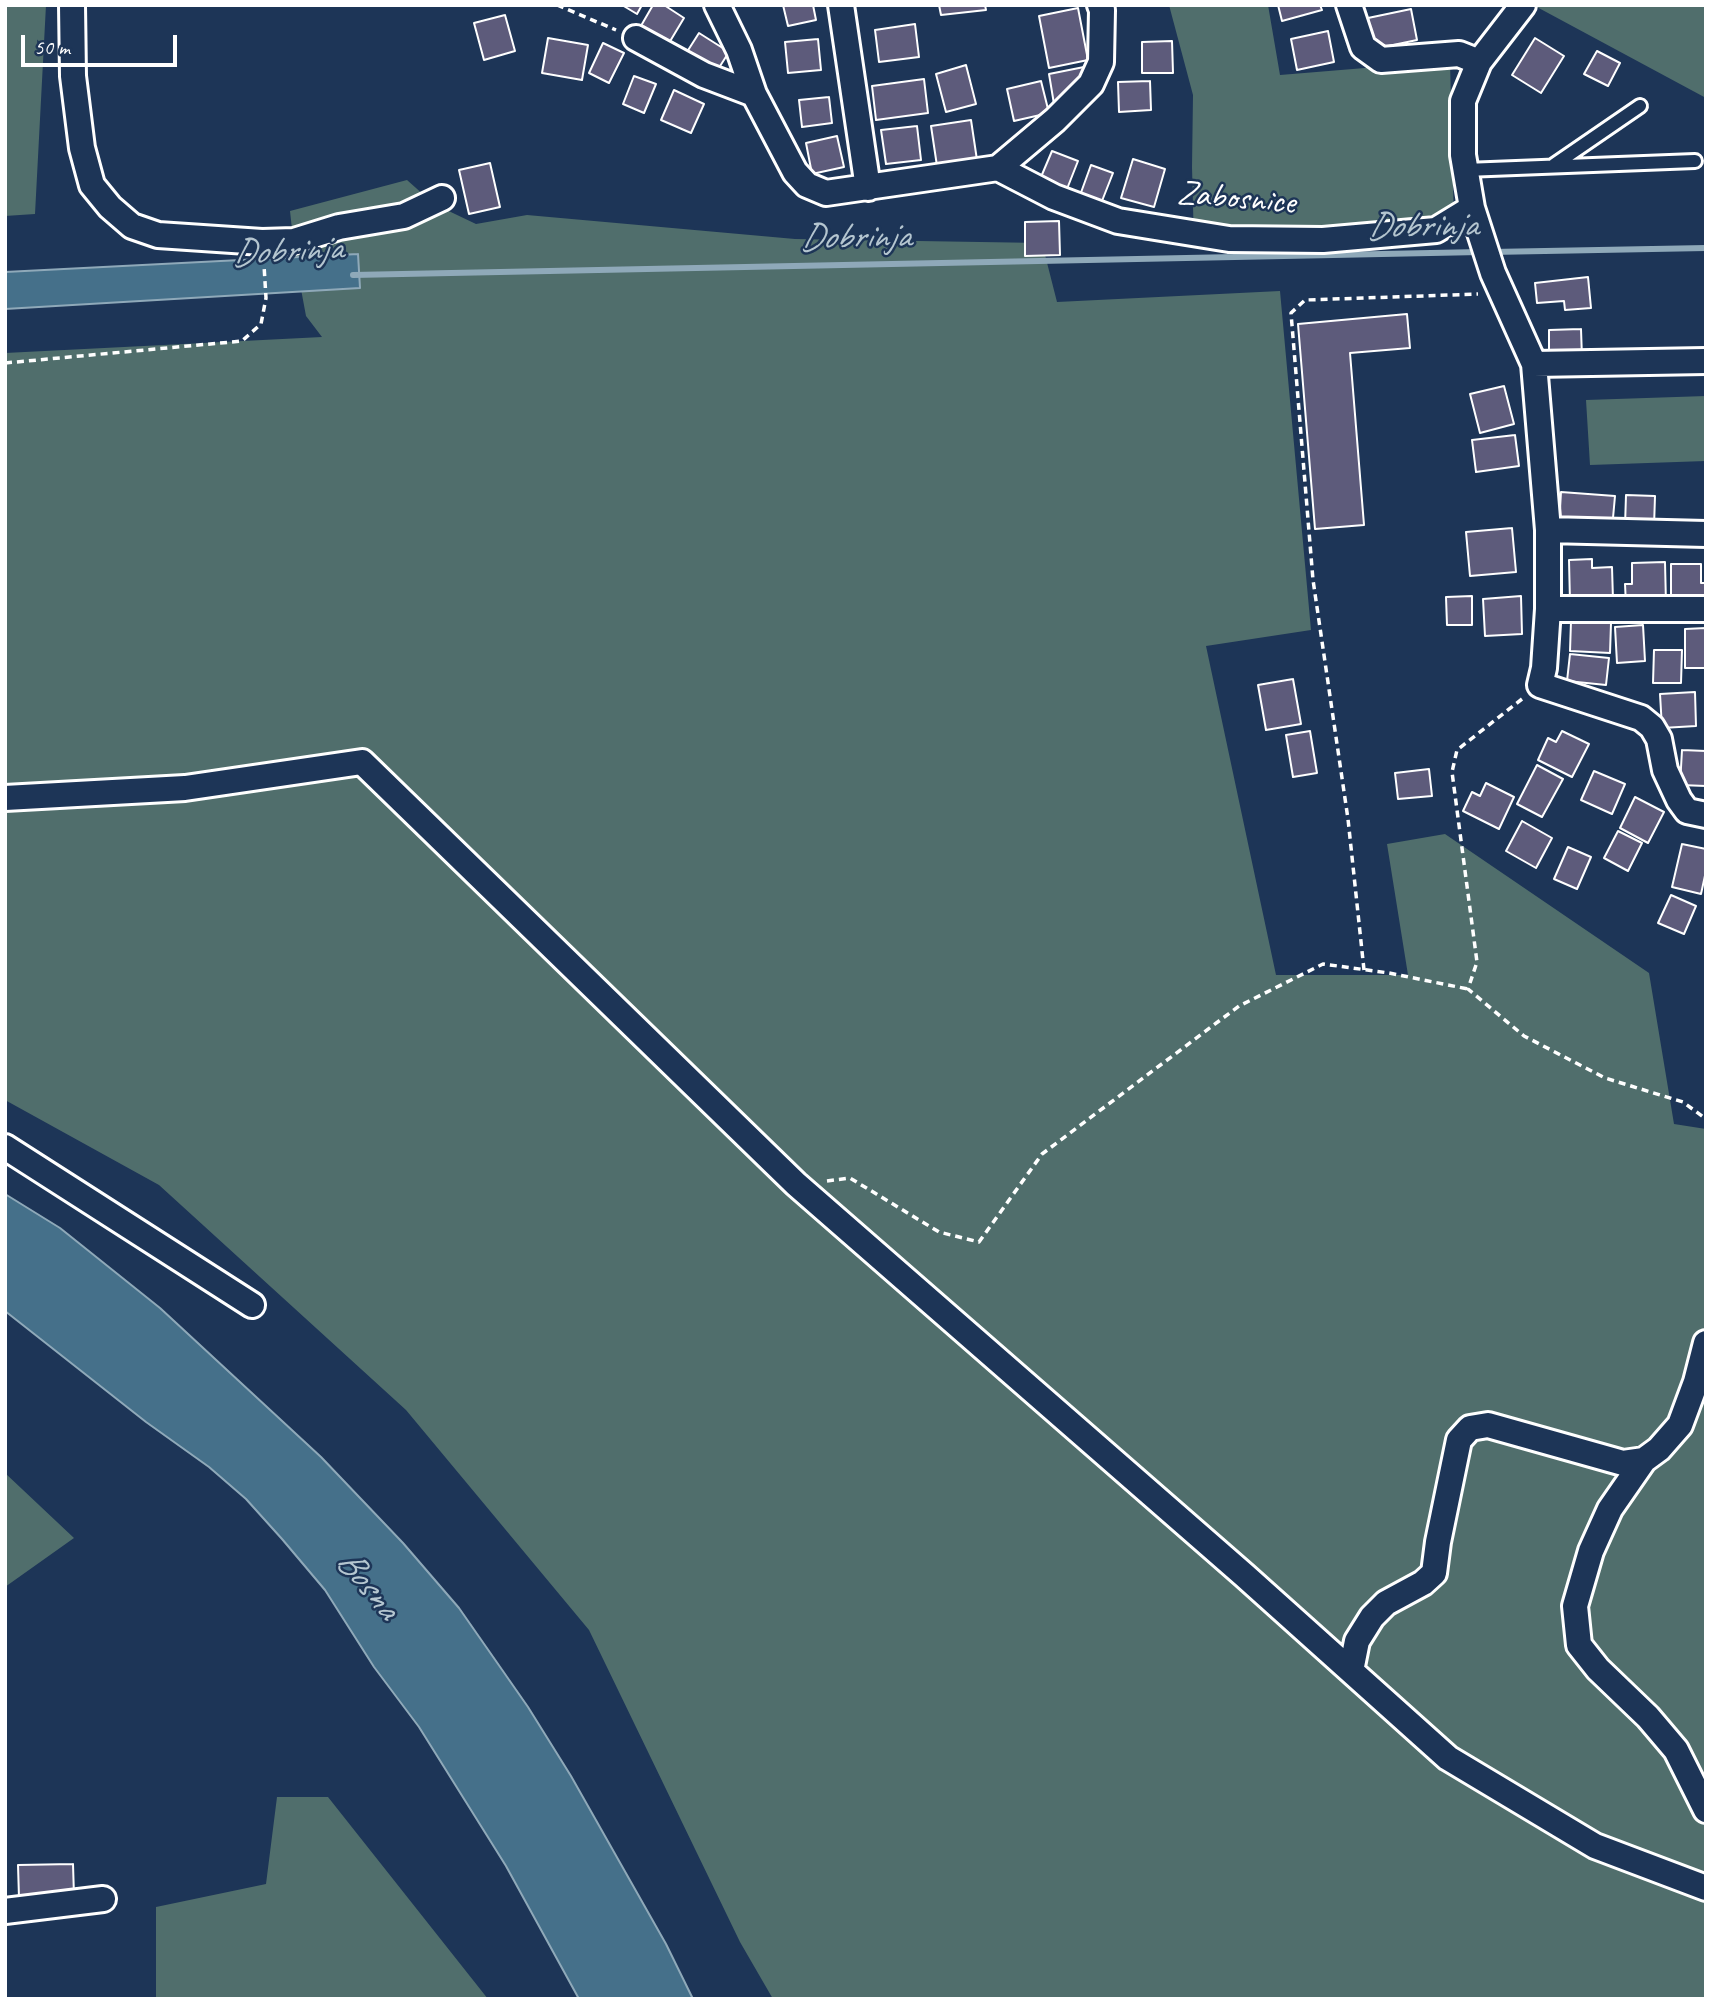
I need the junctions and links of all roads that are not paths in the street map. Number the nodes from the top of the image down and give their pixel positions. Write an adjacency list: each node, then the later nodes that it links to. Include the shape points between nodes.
1 (72, 5): 16 (street, via 73,76 92,185 132,226 158,235 294,241 339,227 404,216)
2 (718, 5): 9 (street)
3 (841, 5): 15 (street)
4 (1349, 5): 8 (street, via 1363,47 1381,60 1459,54)
5 (1523, 5): 8 (street)
6 (1105, 7): 13 (street, via 1101,62 1091,85)
7 (636, 38): 9 (street, via 704,75)
8 (1479, 62): 14 (street, via 1463,101)
9 (754, 93): 15 (street, via 795,172 807,185 826,193)
10 (1640, 106): 12 (lane)
11 (1695, 161): 12 (lane)
12 (1554, 165): 14 (lane)
13 (998, 168): 15 (street); 17 (street, Zabosnice, via 1054,197 1118,221 1229,240 1324,240 1436,230)
14 (1465, 170): 17 (street)
15 (869, 188)
16 (442, 198)
17 (1472, 208): 19 (street, via 1497,283)
18 (1706, 361): 19 (street)
19 (1534, 364): 20 (street)
20 (1548, 530): 21 (street); 23 (street)
21 (1706, 534)
22 (1706, 608): 23 (street)
23 (1548, 609): 25 (street, via 1541,685 1641,718 1659,739 1665,770 1679,800 1687,811)
24 (5, 798): 30 (street, via 185,788 362,762 796,1184)
25 (1706, 815)
26 (5, 1147): 27 (street)
27 (252, 1304)
28 (1706, 1343): 29 (street, via 1680,1425)
29 (1644, 1460): 30 (street, via 1623,1463 1488,1425 1470,1428 1460,1440 1434,1573 1372,1617 1357,1641); 31 (street, via 1610,1509 1591,1551 1575,1606 1579,1645 1676,1749)
30 (1351, 1671): 32 (street, via 1448,1758 1595,1846)
31 (1706, 1810)
32 (1706, 1888)
33 (103, 1899): 34 (street)
34 (5, 1911)

